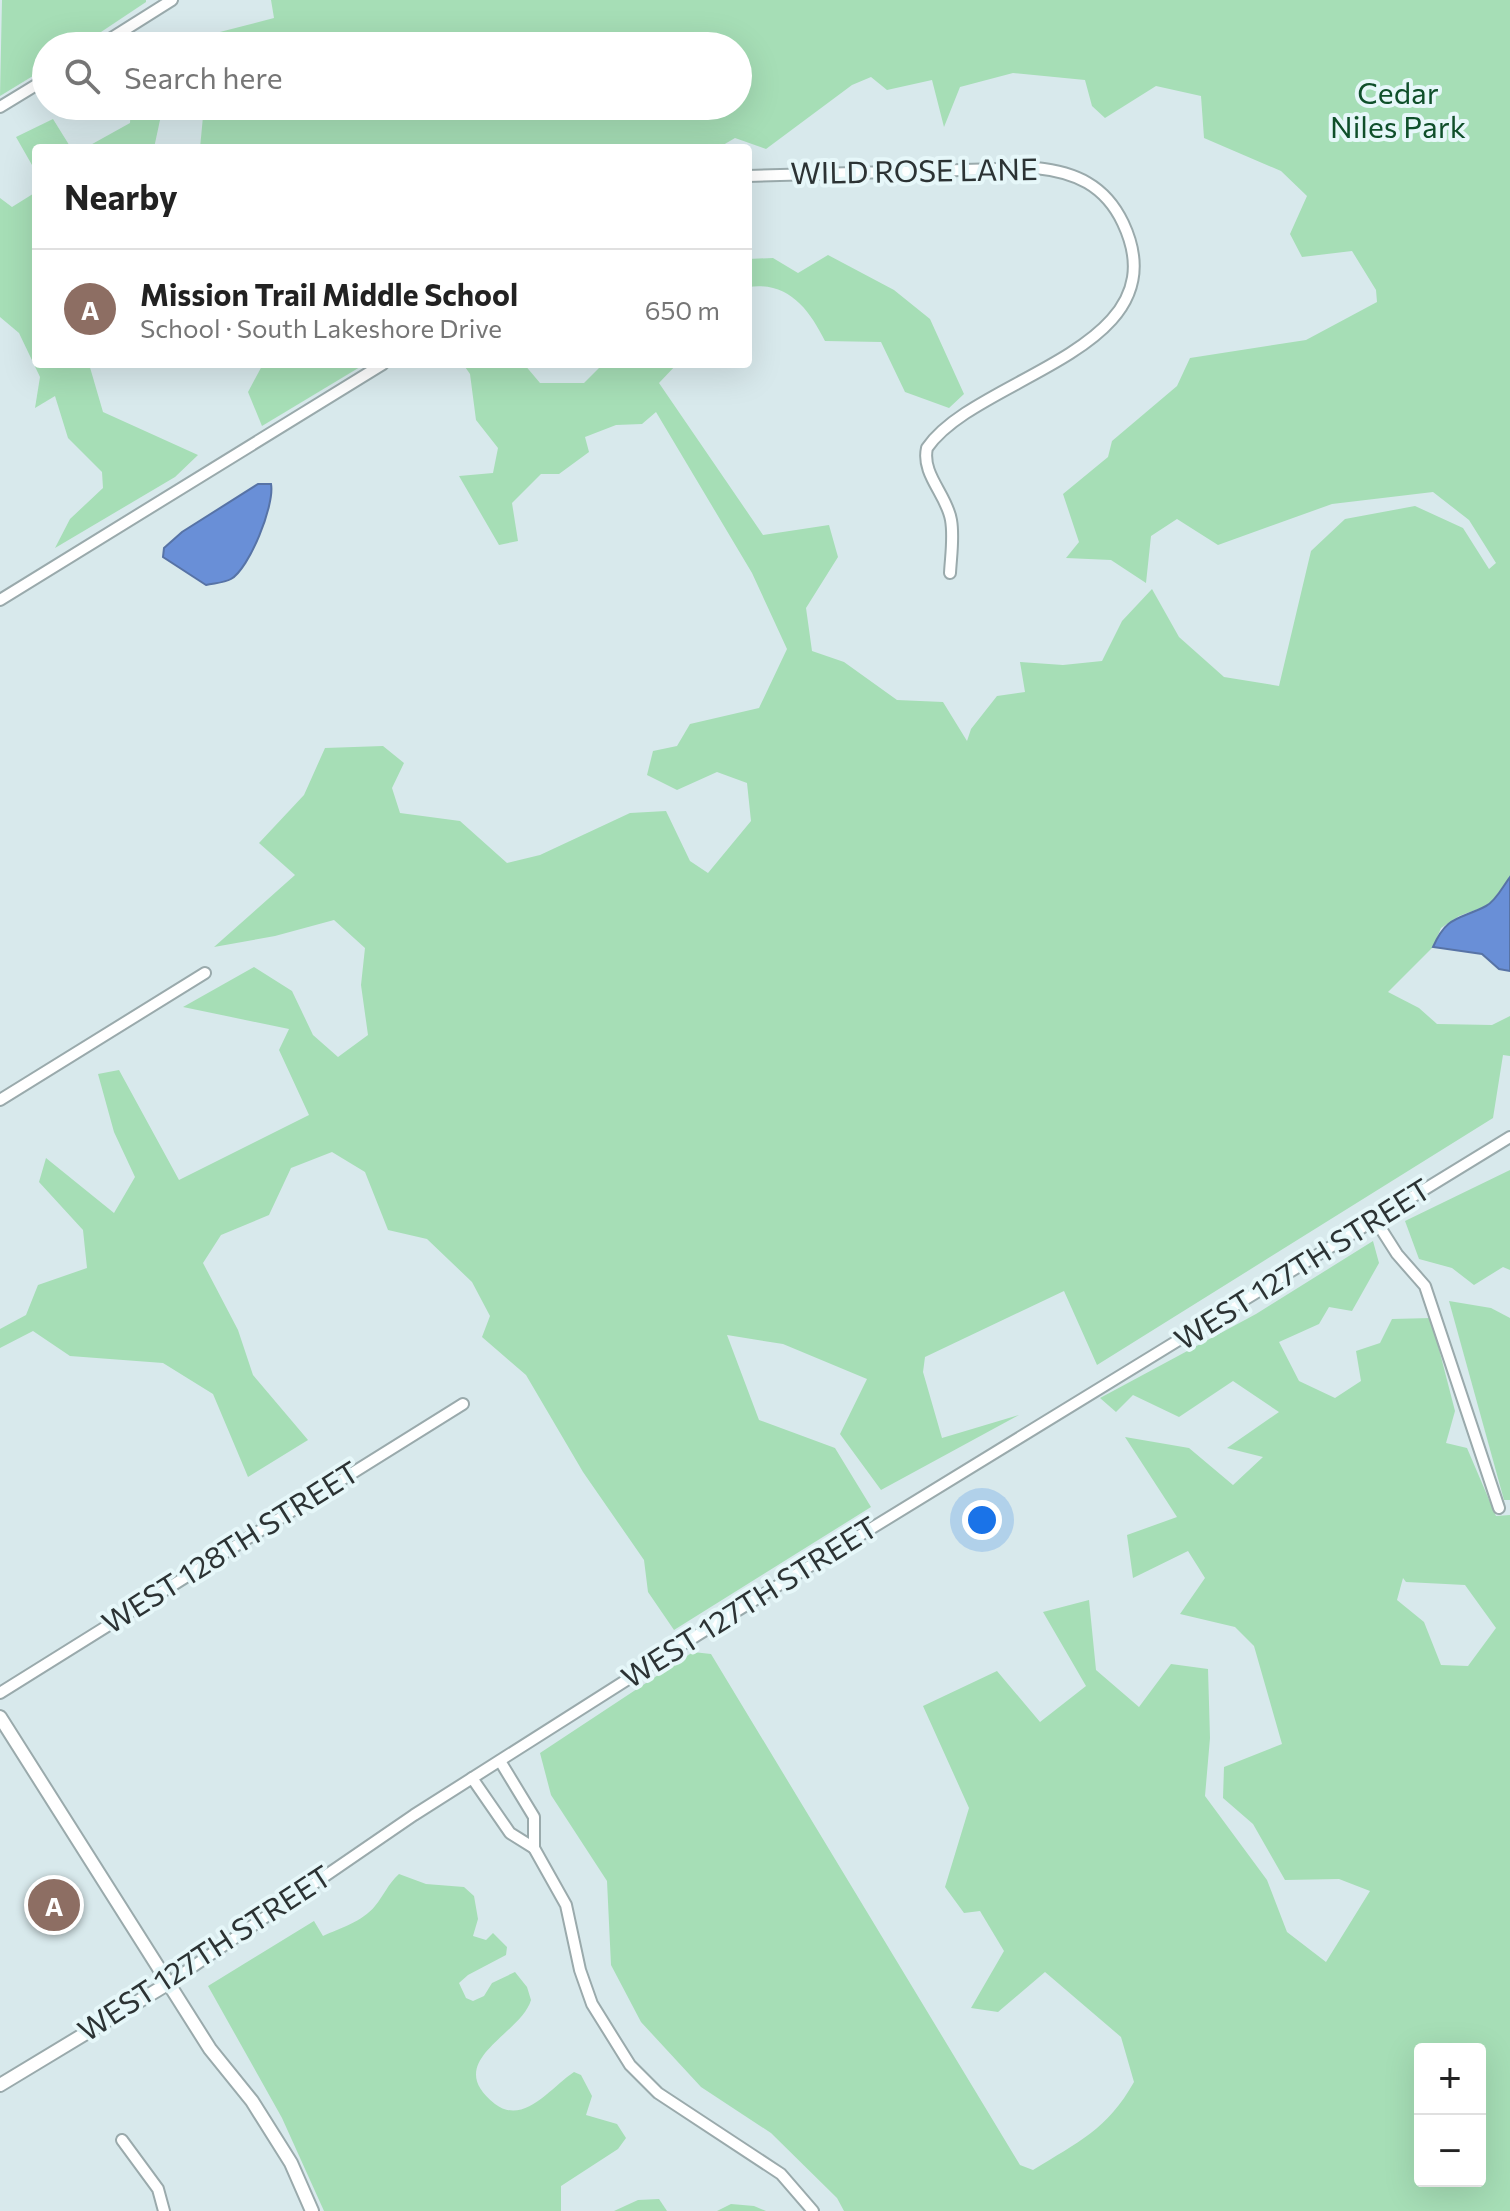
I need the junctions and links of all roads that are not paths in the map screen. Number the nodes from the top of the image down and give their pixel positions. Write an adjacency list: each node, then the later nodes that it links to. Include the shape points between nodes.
1 (172, 0): 2 (street)
2 (121, 32)
3 (32, 88): 4 (street)
4 (0, 107)
5 (752, 176): 7 (street, WILD ROSE LANE, via 1048,169 1091,183 1120,217 1132,251 1131,285 1107,326 952,424 927,448 927,468 951,521)
6 (376, 368): 8 (street)
7 (950, 573)
8 (0, 600)
9 (205, 973): 10 (street)
10 (0, 1100)
11 (1510, 1137): 12 (street, WEST 127TH STREET)
12 (1376, 1221): 14 (street, via 1425,1286); 17 (street, WEST 127TH STREET, via 900,1509)
13 (463, 1404): 15 (street, WEST 128TH STREET)
14 (1499, 1508)
15 (0, 1693)
16 (0, 1717): 20 (street)
17 (500, 1761): 18 (street, WEST 127TH STREET); 19 (street, via 534,1817)
18 (472, 1778): 19 (street, via 510,1833); 20 (street, WEST 127TH STREET)
19 (534, 1848): 25 (street, via 566,1905 592,2004 630,2065 658,2093 781,2174)
20 (169, 1983): 21 (street, WEST 127TH STREET); 24 (street, via 291,2163)
21 (0, 2085)
22 (122, 2140): 23 (street, via 158,2189)
23 (164, 2211)
24 (312, 2211)
25 (813, 2211)

